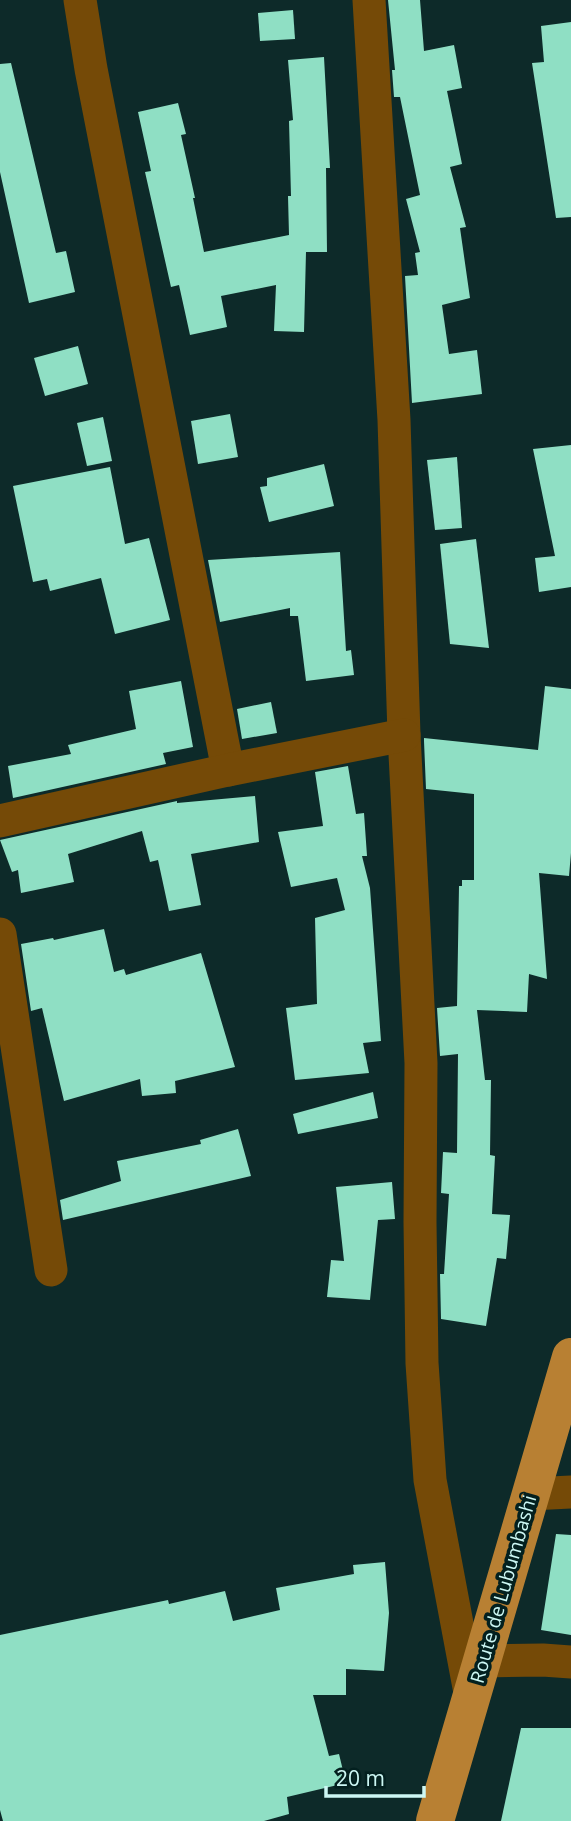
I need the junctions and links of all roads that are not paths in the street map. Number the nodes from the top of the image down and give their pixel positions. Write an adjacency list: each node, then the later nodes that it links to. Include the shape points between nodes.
1 (80, 0): 4 (street)
2 (369, 0): 3 (street, via 394,434)
3 (404, 735): 4 (street); 13 (street, via 421,1063 424,1402 430,1480)
4 (228, 770): 5 (street)
5 (0, 821)
6 (0, 934): 7 (street)
7 (51, 1270)
8 (571, 1357): 10 (highway, Route de Lubumbashi)
9 (571, 1492): 10 (street)
10 (531, 1494): 11 (highway, Route de Lubumbashi)
11 (482, 1661): 12 (street); 13 (highway, Route de Lubumbashi)
12 (571, 1662)
13 (471, 1698): 14 (highway, Route de Lubumbashi)
14 (435, 1821)

